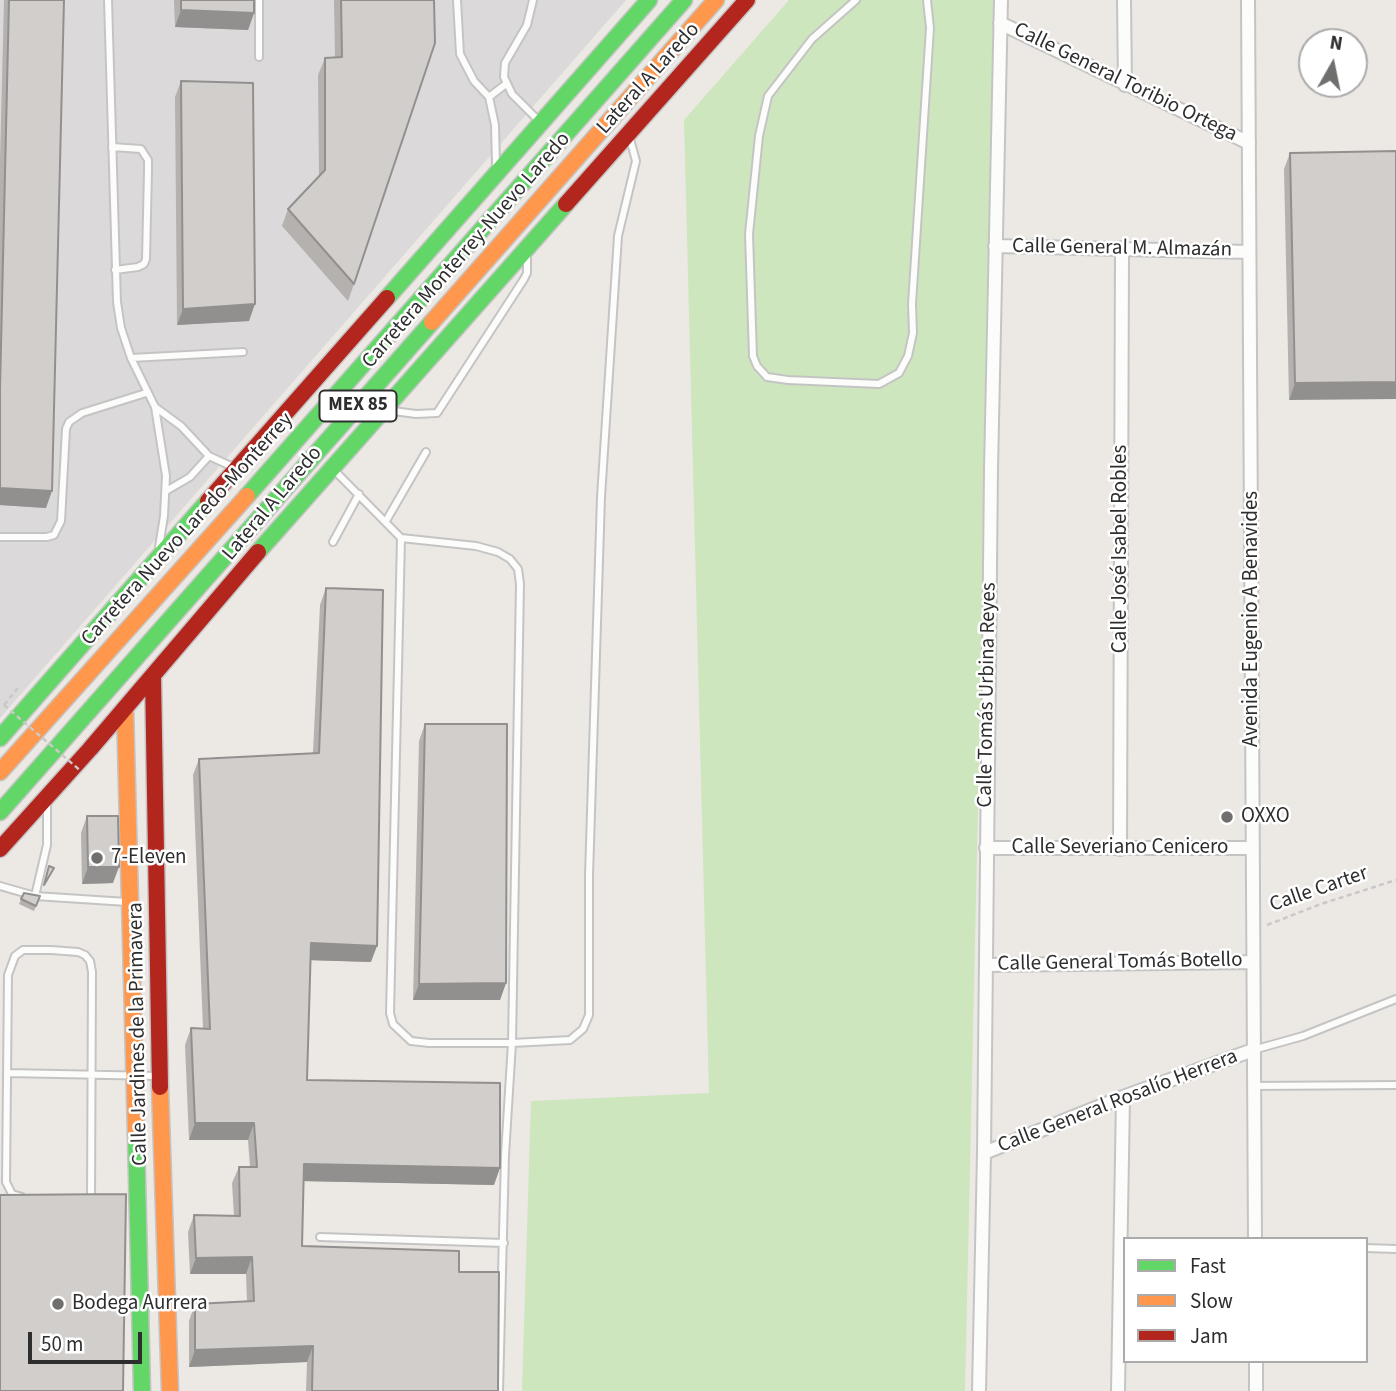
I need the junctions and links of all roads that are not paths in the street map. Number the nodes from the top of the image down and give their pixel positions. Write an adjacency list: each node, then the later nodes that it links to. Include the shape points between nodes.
1 (108, 0): 22 (lane)
2 (259, 0): 15 (lane)
3 (457, 0): 18 (lane, via 460,54)
4 (533, 0): 16 (lane, via 527,25 505,63)
5 (649, 0): 19 (main road)
6 (684, 0): 50 (main road, Carretera Nuevo Laredo-Monterrey / MEX 85)
7 (716, 0): 32 (main road, Carretera Monterrey-Nuevo Laredo / MEX 85)
8 (747, 0): 20 (main road, Lateral A Laredo)
9 (856, 0): 10 (lane, via 812,39 768,96 749,233 750,334 753,356 767,377 879,384 899,373 908,356 930,28)
10 (927, 0)
11 (1001, 0): 14 (street, Calle Tomás Urbina Reyes)
12 (1124, 0): 17 (street)
13 (1248, 0): 21 (street, Avenida Eugenio A Benavides)
14 (1000, 23): 17 (street, Calle General Toribio Ortega); 24 (street, Calle Tomás Urbina Reyes)
15 (259, 57)
16 (506, 84): 18 (lane); 19 (lane)
17 (1125, 85): 21 (street, Calle General Toribio Ortega)
18 (489, 97): 23 (lane, via 496,133)
19 (542, 124): 23 (main road)
20 (629, 134): 25 (main road, Lateral A Laredo); 63 (lane, via 636,161 618,236 601,497 589,1015 583,1029 570,1040)
21 (1249, 144): 27 (street, Avenida Eugenio A Benavides)
22 (112, 147): 28 (lane); 28 (lane, via 141,149 148,160 146,259 138,267)
23 (496, 174): 39 (main road)
24 (995, 246): 26 (street, Calle General M. Almazán); 53 (street, Calle Tomás Urbina Reyes)
25 (527, 248): 34 (main road, Lateral A Laredo); 34 (lane, via 524,279 437,413)
26 (1122, 248): 27 (street, Calle General M. Almazán); 56 (street, Calle José Isabel Robles)
27 (1249, 252): 54 (street, Avenida Eugenio A Benavides)
28 (115, 270): 30 (lane, via 121,328)
29 (243, 352): 30 (lane)
30 (131, 358): 31 (lane)
31 (146, 393): 33 (lane); 43 (lane, via 82,412 69,422 61,521 54,535)
32 (367, 396): 34 (lane); 35 (main road, Carretera Monterrey-Nuevo Laredo / MEX 85)
33 (155, 407): 37 (lane); 40 (lane)
34 (383, 409): 38 (main road, Lateral A Laredo)
35 (316, 453): 38 (lane); 52 (main road, Carretera Monterrey-Nuevo Laredo / MEX 85)
36 (426, 453): 42 (lane)
37 (209, 456): 39 (lane); 40 (lane, via 190,477)
38 (331, 467): 41 (lane); 47 (main road, Lateral A Laredo)
39 (239, 469): 46 (main road)
40 (166, 491): 46 (lane)
41 (359, 494): 42 (lane); 45 (lane)
42 (386, 521): 44 (lane)
43 (0, 537)
44 (401, 538): 63 (lane, via 476,546 498,552 518,569); 63 (lane, via 390,1013 393,1024 411,1041)
45 (333, 542)
46 (158, 559): 49 (main road)
47 (153, 676): 48 (main road, Lateral A Laredo); 68 (main road, Calle Jardines de la Primavera)
48 (125, 708): 51 (main road, Lateral A Laredo); 59 (main road, Calle Jardines de la Primavera)
49 (0, 738)
50 (0, 772)
51 (46, 797): 55 (main road, Lateral A Laredo); 58 (lane, via 47,845)
52 (0, 812)
53 (986, 848): 56 (street, Calle Severiano Cenicero); 61 (street, Calle Tomás Urbina Reyes)
54 (1253, 848): 56 (street, Calle Severiano Cenicero); 60 (street, Avenida Eugenio A Benavides)
55 (0, 849)
56 (1120, 849)
57 (0, 886): 58 (lane)
58 (35, 896): 59 (lane)
59 (130, 902): 67 (main road, Calle Jardines de la Primavera)
60 (1253, 962): 61 (street, Calle General Tomás Botello); 64 (street, Avenida Eugenio A Benavides)
61 (986, 965): 72 (street, Calle Tomás Urbina Reyes)
62 (1396, 999): 64 (lane, via 1303,1036)
63 (512, 1043): 79 (lane)
64 (1253, 1050): 70 (street, Avenida Eugenio A Benavides); 71 (street, Calle General Rosalío Herrera)
65 (7, 1073): 66 (lane); 66 (lane, via 8,975 15,956 33,949 78,952 90,961); 73 (lane, via 6,1182 12,1194)
66 (93, 1075): 67 (lane); 75 (lane)
67 (134, 1075): 68 (lane); 83 (main road, Calle Jardines de la Primavera, via 131,1203)
68 (160, 1076): 84 (main road, Calle Jardines de la Primavera)
69 (1396, 1085): 70 (lane)
70 (1253, 1086): 78 (street, Avenida Eugenio A Benavides)
71 (1123, 1097): 72 (street, Calle General Rosalío Herrera); 87 (street)
72 (984, 1153): 86 (street, Calle Tomás Urbina Reyes)
73 (30, 1198)
74 (78, 1201): 75 (lane)
75 (91, 1201): 76 (lane)
76 (102, 1201)
77 (320, 1237): 79 (lane)
78 (1255, 1237)
79 (504, 1243): 85 (lane)
80 (1368, 1248): 81 (lane)
81 (1396, 1249)
82 (1256, 1363): 88 (street)
83 (142, 1391)
84 (170, 1391)
85 (499, 1391)
86 (979, 1391)
87 (1118, 1391)
88 (1256, 1391)

